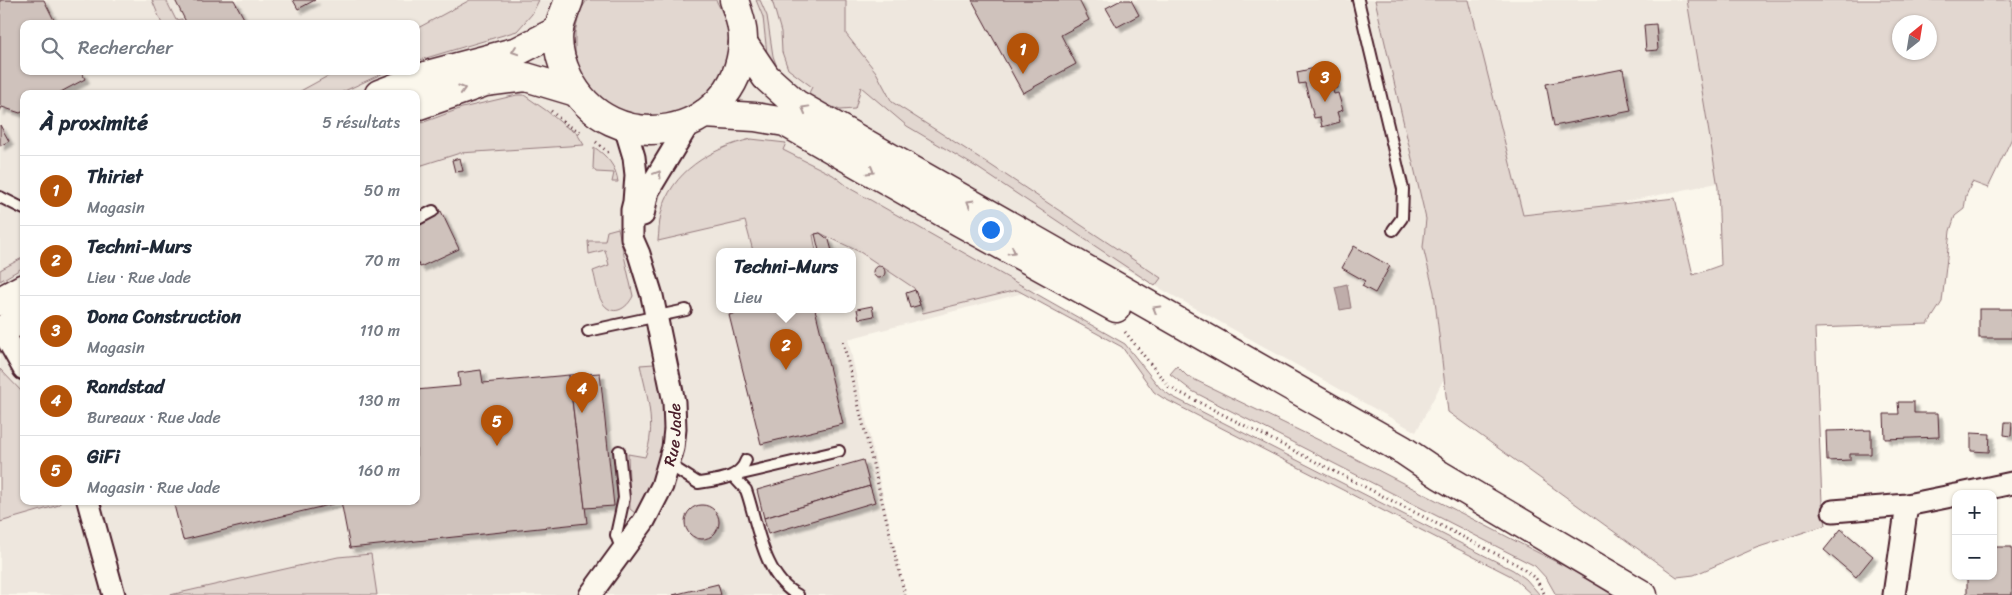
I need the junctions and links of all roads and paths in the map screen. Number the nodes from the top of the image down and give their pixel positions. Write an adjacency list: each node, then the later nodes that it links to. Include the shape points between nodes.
1 (569, 0): 4 (main road)
2 (734, 0): 5 (main road, via 742,22)
3 (1358, 0): 17 (lane, via 1403,189 1402,218)
4 (559, 30): 6 (main road, one-way to 6, via 518,51 431,74); 7 (main road, via 562,63)
5 (743, 43): 10 (main road, via 741,60 732,83 714,106); 32 (main road, one-way to 5, via 1403,450 796,104 766,77)
6 (389, 90)
7 (576, 92): 8 (main road, one-way to 7, via 486,82 526,77); 11 (main road, via 597,114)
8 (420, 105)
9 (550, 110): 12 (path, via 567,125 596,142)
10 (697, 119): 11 (main road, via 657,131); 18 (street, Rue Jade, one-way to 10, via 644,240 643,215 648,191); 32 (main road, one-way to 32, via 755,117 785,122 1198,353 1402,462)
11 (625, 127): 18 (street, Rue Jade, via 636,175 632,238)
12 (616, 162)
13 (0, 197): 14 (lane)
14 (20, 207)
15 (433, 211): 16 (lane)
16 (420, 218)
17 (1393, 230)
18 (639, 254): 22 (street, Rue Jade)
19 (20, 290): 20 (main road)
20 (0, 301)
21 (686, 310): 22 (lane)
22 (656, 316): 25 (lane); 31 (street, Rue Jade, via 674,402 675,429)
23 (9, 326): 27 (street)
24 (1119, 328): 45 (path, via 1127,333 1169,387 1518,565 1536,579)
25 (588, 331)
26 (843, 342): 44 (path)
27 (20, 358)
28 (619, 451): 40 (lane, via 624,498 616,534 619,543)
29 (839, 451): 33 (lane)
30 (746, 460): 33 (lane)
31 (670, 465): 33 (lane, via 698,483); 40 (street, Rue Jade, via 644,521)
32 (1440, 475): 46 (main road)
33 (733, 476): 43 (lane, via 746,490 772,570 785,586)
34 (2012, 483): 35 (street)
35 (1980, 490)
36 (1952, 496): 38 (street)
37 (89, 505): 41 (street)
38 (1907, 505): 39 (street); 47 (street)
39 (1833, 511)
40 (625, 546): 42 (street, Rue Jade)
41 (114, 595)
42 (590, 595)
43 (798, 595)
44 (905, 595)
45 (1545, 595)
46 (1643, 595)
47 (1894, 595)

